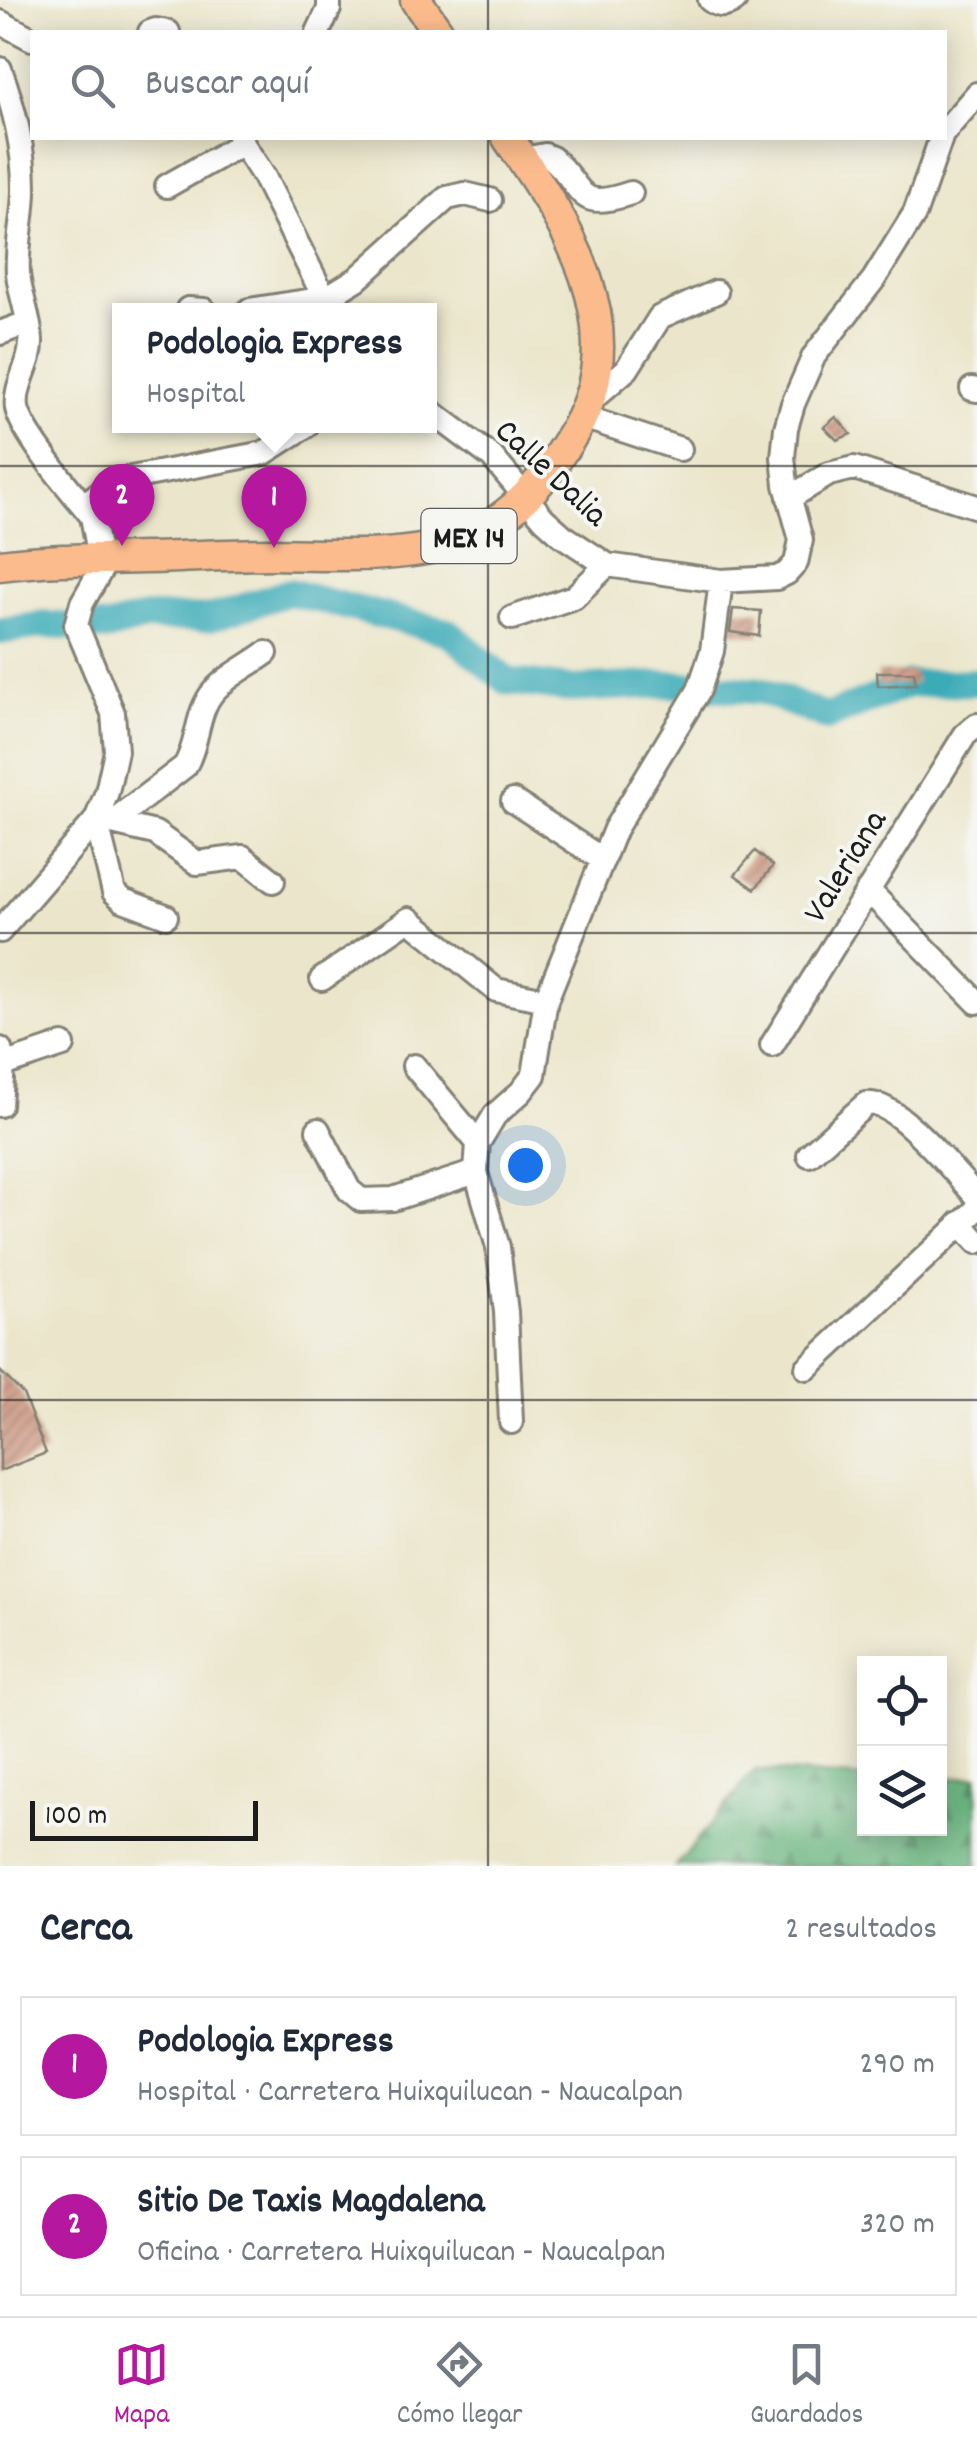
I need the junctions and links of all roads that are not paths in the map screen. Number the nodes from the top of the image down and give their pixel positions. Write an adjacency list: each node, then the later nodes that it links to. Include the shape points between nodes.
1 (328, 0): 6 (street)
2 (416, 0): 7 (main road)
3 (710, 0): 4 (street)
4 (735, 0)
5 (0, 22): 8 (street)
6 (319, 30)
7 (437, 30)
8 (30, 39)
9 (0, 68): 21 (street, via 22,146 18,270)
10 (977, 94): 11 (street)
11 (947, 129)
12 (241, 140): 15 (street); 19 (street)
13 (941, 140): 28 (street, via 899,241 801,382 783,444)
14 (514, 143): 16 (street, via 552,158 592,200); 23 (main road, MEX 14, via 570,235 592,292 596,343)
15 (167, 186)
16 (631, 193)
17 (490, 200): 20 (street, via 446,198)
18 (716, 292): 23 (street, via 660,318 627,368)
19 (327, 303)
20 (329, 303)
21 (27, 324): 22 (street); 30 (street, via 31,340 18,389 22,422)
22 (0, 334)
23 (586, 409): 26 (street); 27 (main road, MEX 14)
24 (437, 416): 27 (street, Calle Dalia, via 492,457)
25 (295, 433): 30 (street, via 264,453 115,480 89,501)
26 (680, 449)
27 (526, 498): 31 (main road, MEX 14, via 484,529 418,548 354,556); 33 (street, Calle Dalia, via 562,536)
28 (789, 498): 29 (street, via 829,474 854,468); 34 (street, Calle Dalia, via 800,540 796,563 777,578)
29 (977, 506)
30 (91, 515): 31 (street)
31 (102, 559): 32 (main road, MEX 14); 39 (street, via 82,604 79,634 110,702 115,731)
32 (0, 565)
33 (608, 565): 34 (street, Calle Dalia); 35 (street, via 574,597)
34 (722, 581): 40 (street, via 699,690 626,805)
35 (512, 618)
36 (266, 653): 39 (street, via 214,691 185,766)
37 (977, 725): 42 (street, Valeriana)
38 (512, 801): 40 (street)
39 (104, 821): 41 (street, via 154,833 197,864 243,857); 43 (street, via 114,892); 44 (street)
40 (603, 860): 46 (street)
41 (273, 881)
42 (868, 890): 47 (street); 49 (street, Valeriana)
43 (166, 916)
44 (0, 931)
45 (322, 979): 46 (street, via 408,919 496,990)
46 (546, 1000): 54 (street, via 534,1076)
47 (977, 1002)
48 (62, 1045): 50 (street)
49 (772, 1045)
50 (2, 1057): 52 (street)
51 (414, 1066): 54 (street)
52 (0, 1105)
53 (318, 1130): 56 (street, via 360,1200 392,1199)
54 (478, 1143): 56 (street)
55 (809, 1155): 57 (street, via 874,1103 896,1113)
56 (476, 1172): 61 (street, via 498,1247)
57 (977, 1197)
58 (968, 1216): 59 (street); 60 (street)
59 (977, 1242)
60 (807, 1368)
61 (511, 1422)

